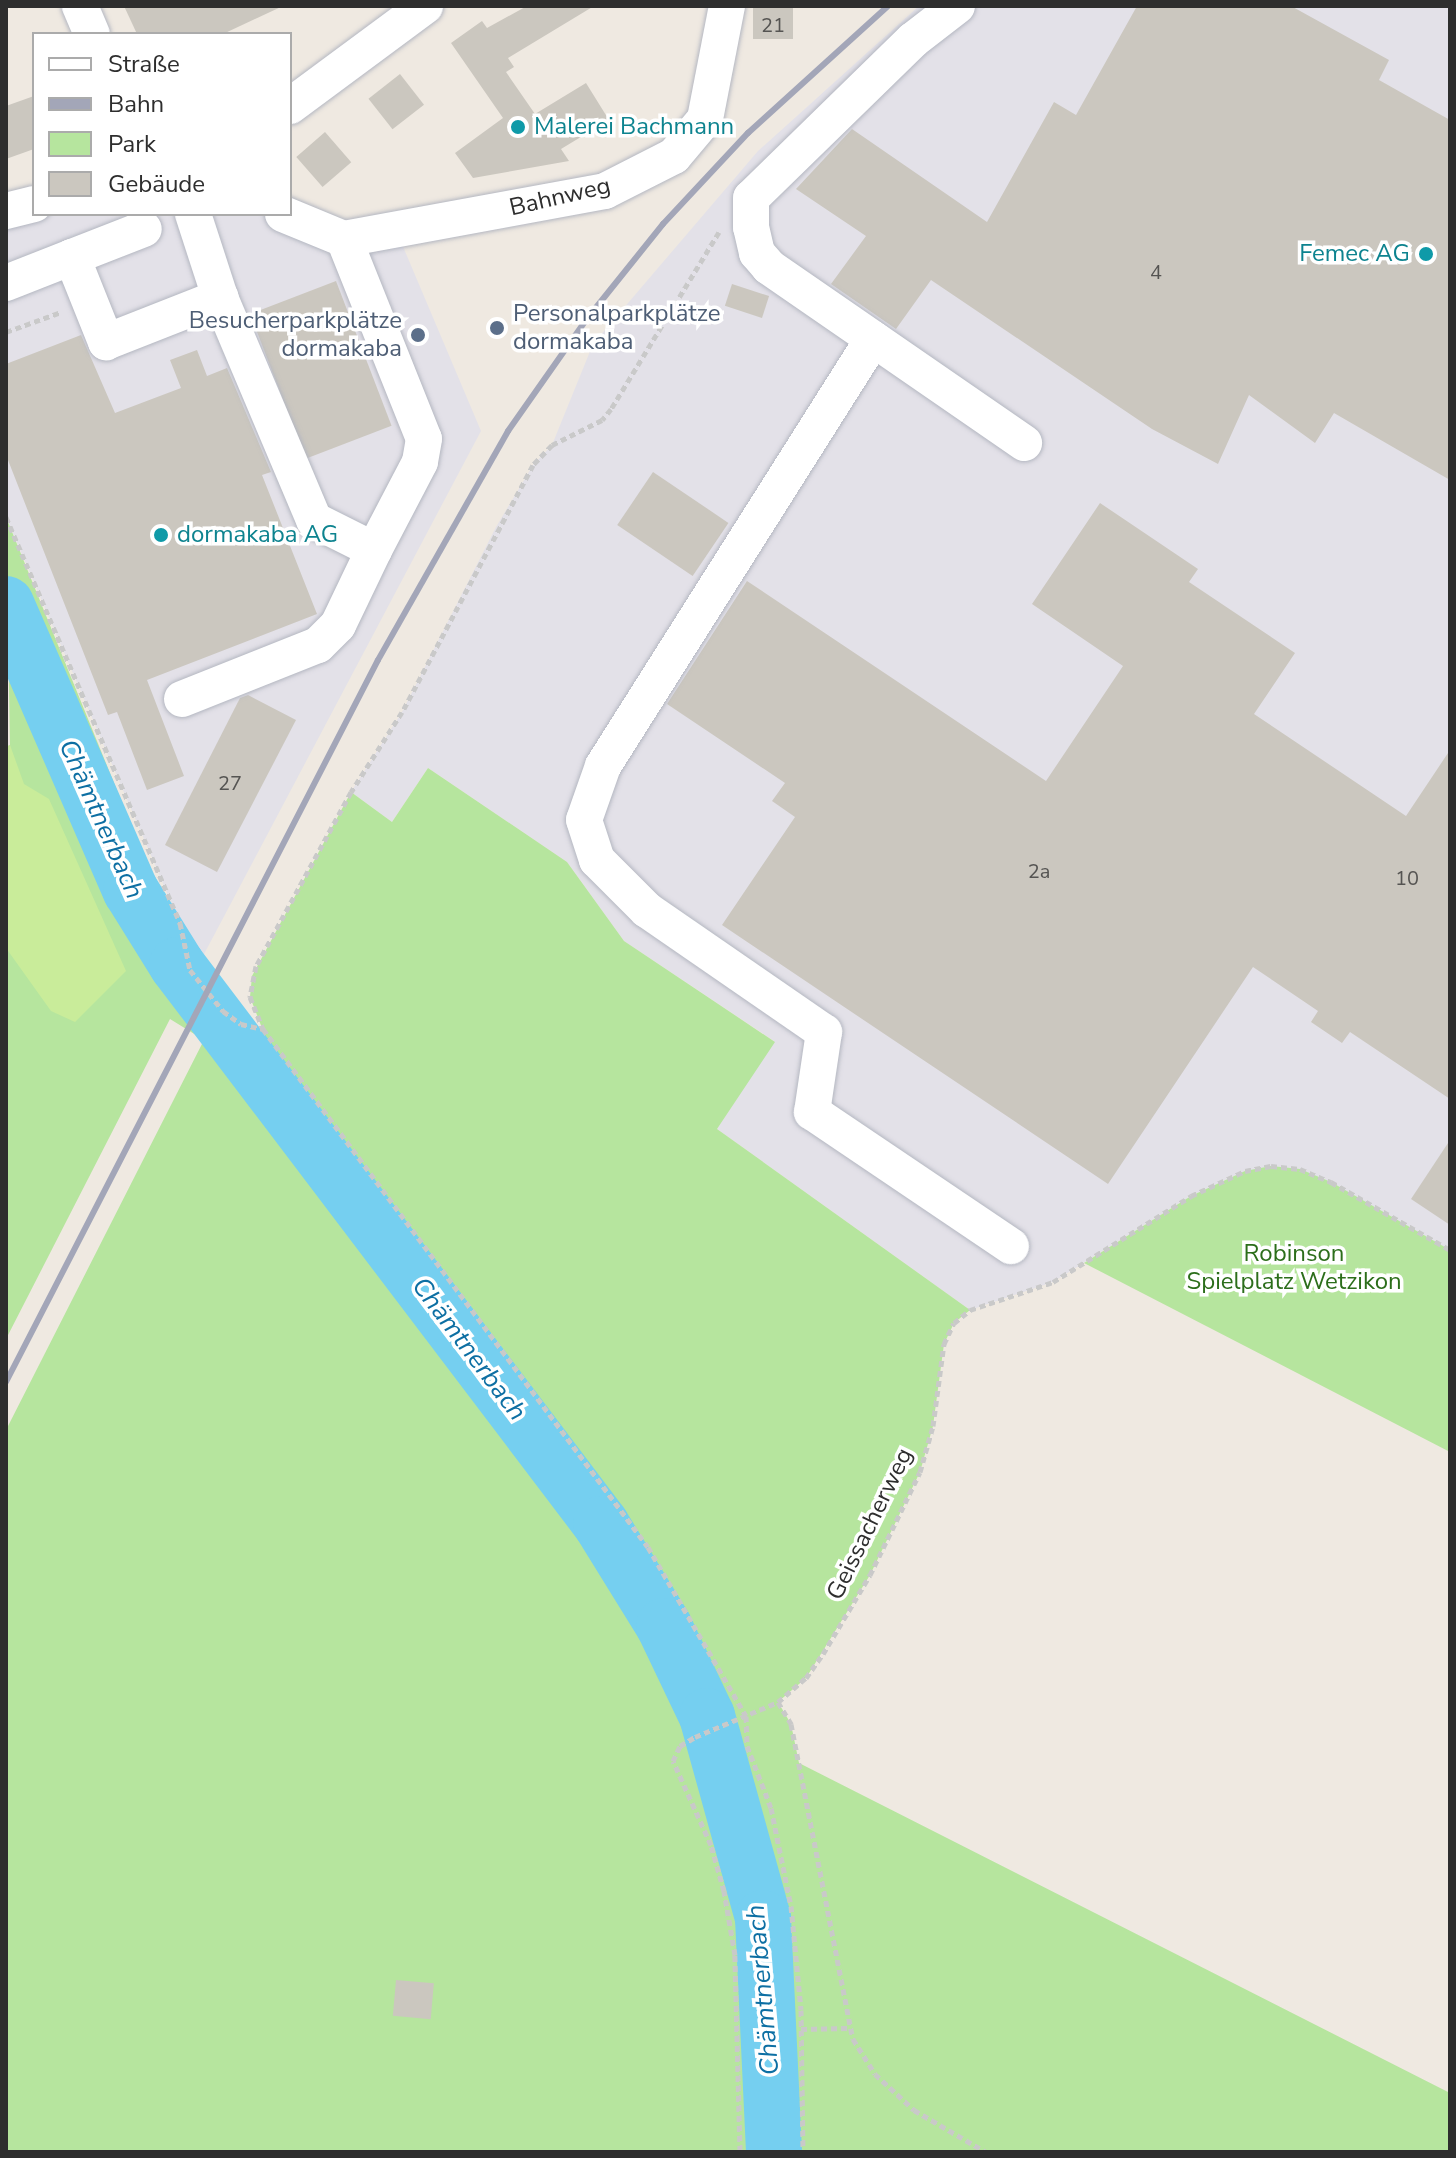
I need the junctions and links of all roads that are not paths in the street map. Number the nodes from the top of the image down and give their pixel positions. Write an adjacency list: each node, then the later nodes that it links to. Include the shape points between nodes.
1 (80, 6): 5 (street)
2 (425, 6): 6 (street)
3 (727, 6): 12 (street, Bahnweg, via 705,119 674,156 605,191)
4 (957, 6): 16 (street, via 913,40 751,198 751,227 763,260)
5 (91, 32)
6 (292, 105)
7 (32, 204): 8 (street)
8 (6, 211)
9 (194, 216): 15 (street)
10 (288, 216): 12 (street)
11 (144, 229): 13 (street)
12 (344, 239): 18 (street, via 424,439 420,462)
13 (72, 257): 14 (street); 15 (street, via 106,342)
14 (6, 283)
15 (220, 297): 18 (street, via 314,520)
16 (873, 339): 17 (street); 20 (street, via 603,766 584,820 597,860 647,910 824,1032 812,1112)
17 (1024, 443)
18 (374, 550): 19 (street, via 338,625 318,645)
19 (182, 699)
20 (1011, 1246)

